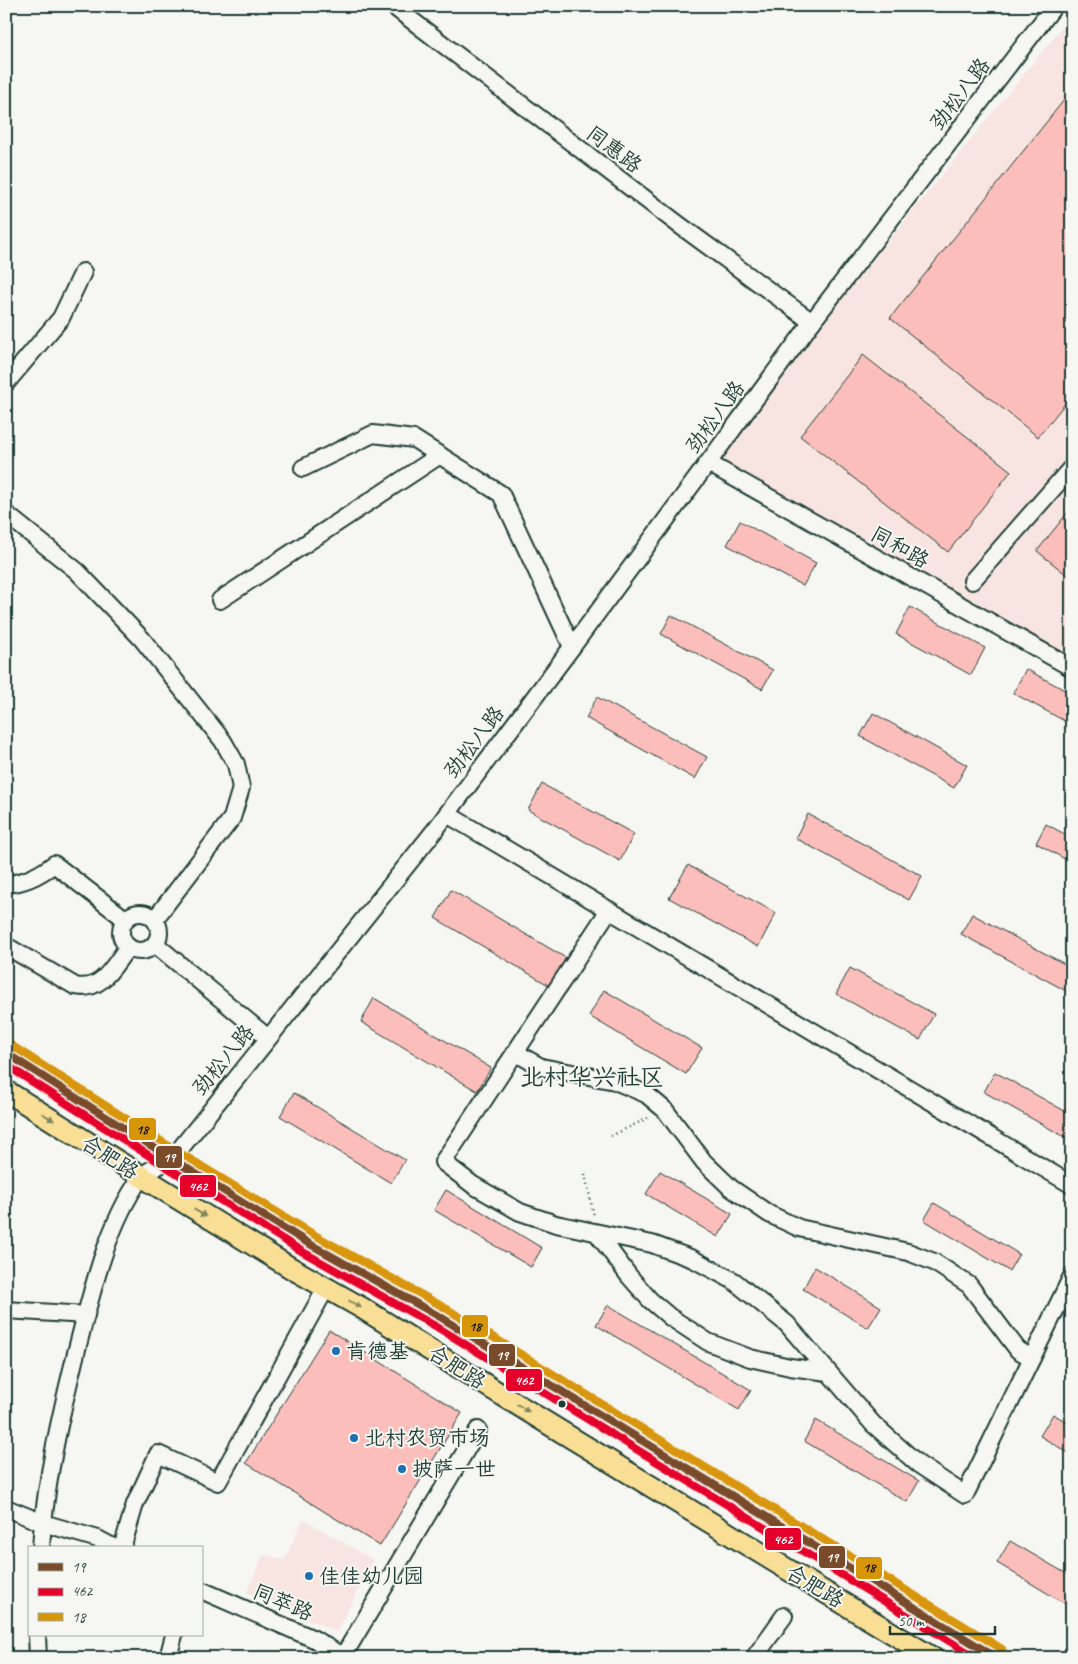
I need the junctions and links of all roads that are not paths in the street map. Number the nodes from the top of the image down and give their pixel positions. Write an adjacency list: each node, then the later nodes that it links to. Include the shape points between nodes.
1 (392, 6): 4 (street, 同惠路)
2 (1054, 6): 4 (street, 劲松八路)
3 (83, 272): 5 (street, via 61,318)
4 (812, 322): 7 (street, 劲松八路)
5 (6, 383)
6 (440, 455): 9 (street, via 414,439 373,434); 12 (street); 13 (street, via 501,494)
7 (708, 463): 13 (street, 劲松八路); 14 (street, 同和路)
8 (1072, 467): 11 (street)
9 (303, 468)
10 (6, 514): 19 (street, via 77,570 142,639 224,741 236,764 240,788 232,818)
11 (972, 581)
12 (220, 600)
13 (572, 647): 15 (street, 劲松八路)
14 (1072, 668)
15 (446, 814): 17 (street); 23 (street, 劲松八路)
16 (6, 884): 18 (street, via 25,881 54,864)
17 (609, 910): 24 (street); 29 (street)
18 (125, 919): 19 (street, via 136,913); 22 (street, via 121,931)
19 (154, 919): 20 (street, via 159,931)
20 (156, 944): 22 (street, via 139,952); 23 (street)
21 (6, 946): 22 (street, via 75,986 84,988 95,985 104,977)
22 (128, 947)
23 (268, 1038): 27 (street, 劲松八路)
24 (516, 1052): 30 (street, via 443,1162 473,1185 520,1212); 35 (street, via 550,1070 615,1081 646,1094 665,1110 704,1162 732,1188 769,1214 798,1228 908,1252 934,1262 969,1285 1018,1350)
25 (6, 1053): 27 (main road, 合肥路)
26 (6, 1091): 28 (main road, 合肥路, one-way to 28)
27 (172, 1159): 28 (street, 劲松八路); 52 (main road, 合肥路, via 450,1323)
28 (141, 1176): 32 (main road, 合肥路, one-way to 32); 34 (street, via 120,1215)
29 (1072, 1185)
30 (597, 1233): 36 (street, via 652,1244 693,1259 734,1281 787,1324); 36 (street, via 650,1300 708,1342 750,1358)
31 (1072, 1276): 35 (street)
32 (326, 1288): 42 (street, via 218,1482 158,1454 135,1504); 51 (main road, 合肥路, one-way to 51)
33 (6, 1310): 34 (street)
34 (86, 1315): 39 (street, via 62,1408)
35 (1032, 1358): 36 (street, via 965,1495 918,1464 873,1424)
36 (828, 1372)
37 (478, 1430): 47 (street)
38 (6, 1508): 39 (street)
39 (43, 1523): 40 (street); 41 (street)
40 (41, 1546)
41 (112, 1546)
42 (123, 1546)
43 (202, 1590): 47 (street, 同萃路, via 314,1639)
44 (784, 1616): 50 (street)
45 (37, 1636): 48 (street)
46 (174, 1636): 49 (street)
47 (343, 1657)
48 (38, 1658)
49 (168, 1658)
50 (754, 1658)
51 (933, 1658)
52 (997, 1658)

